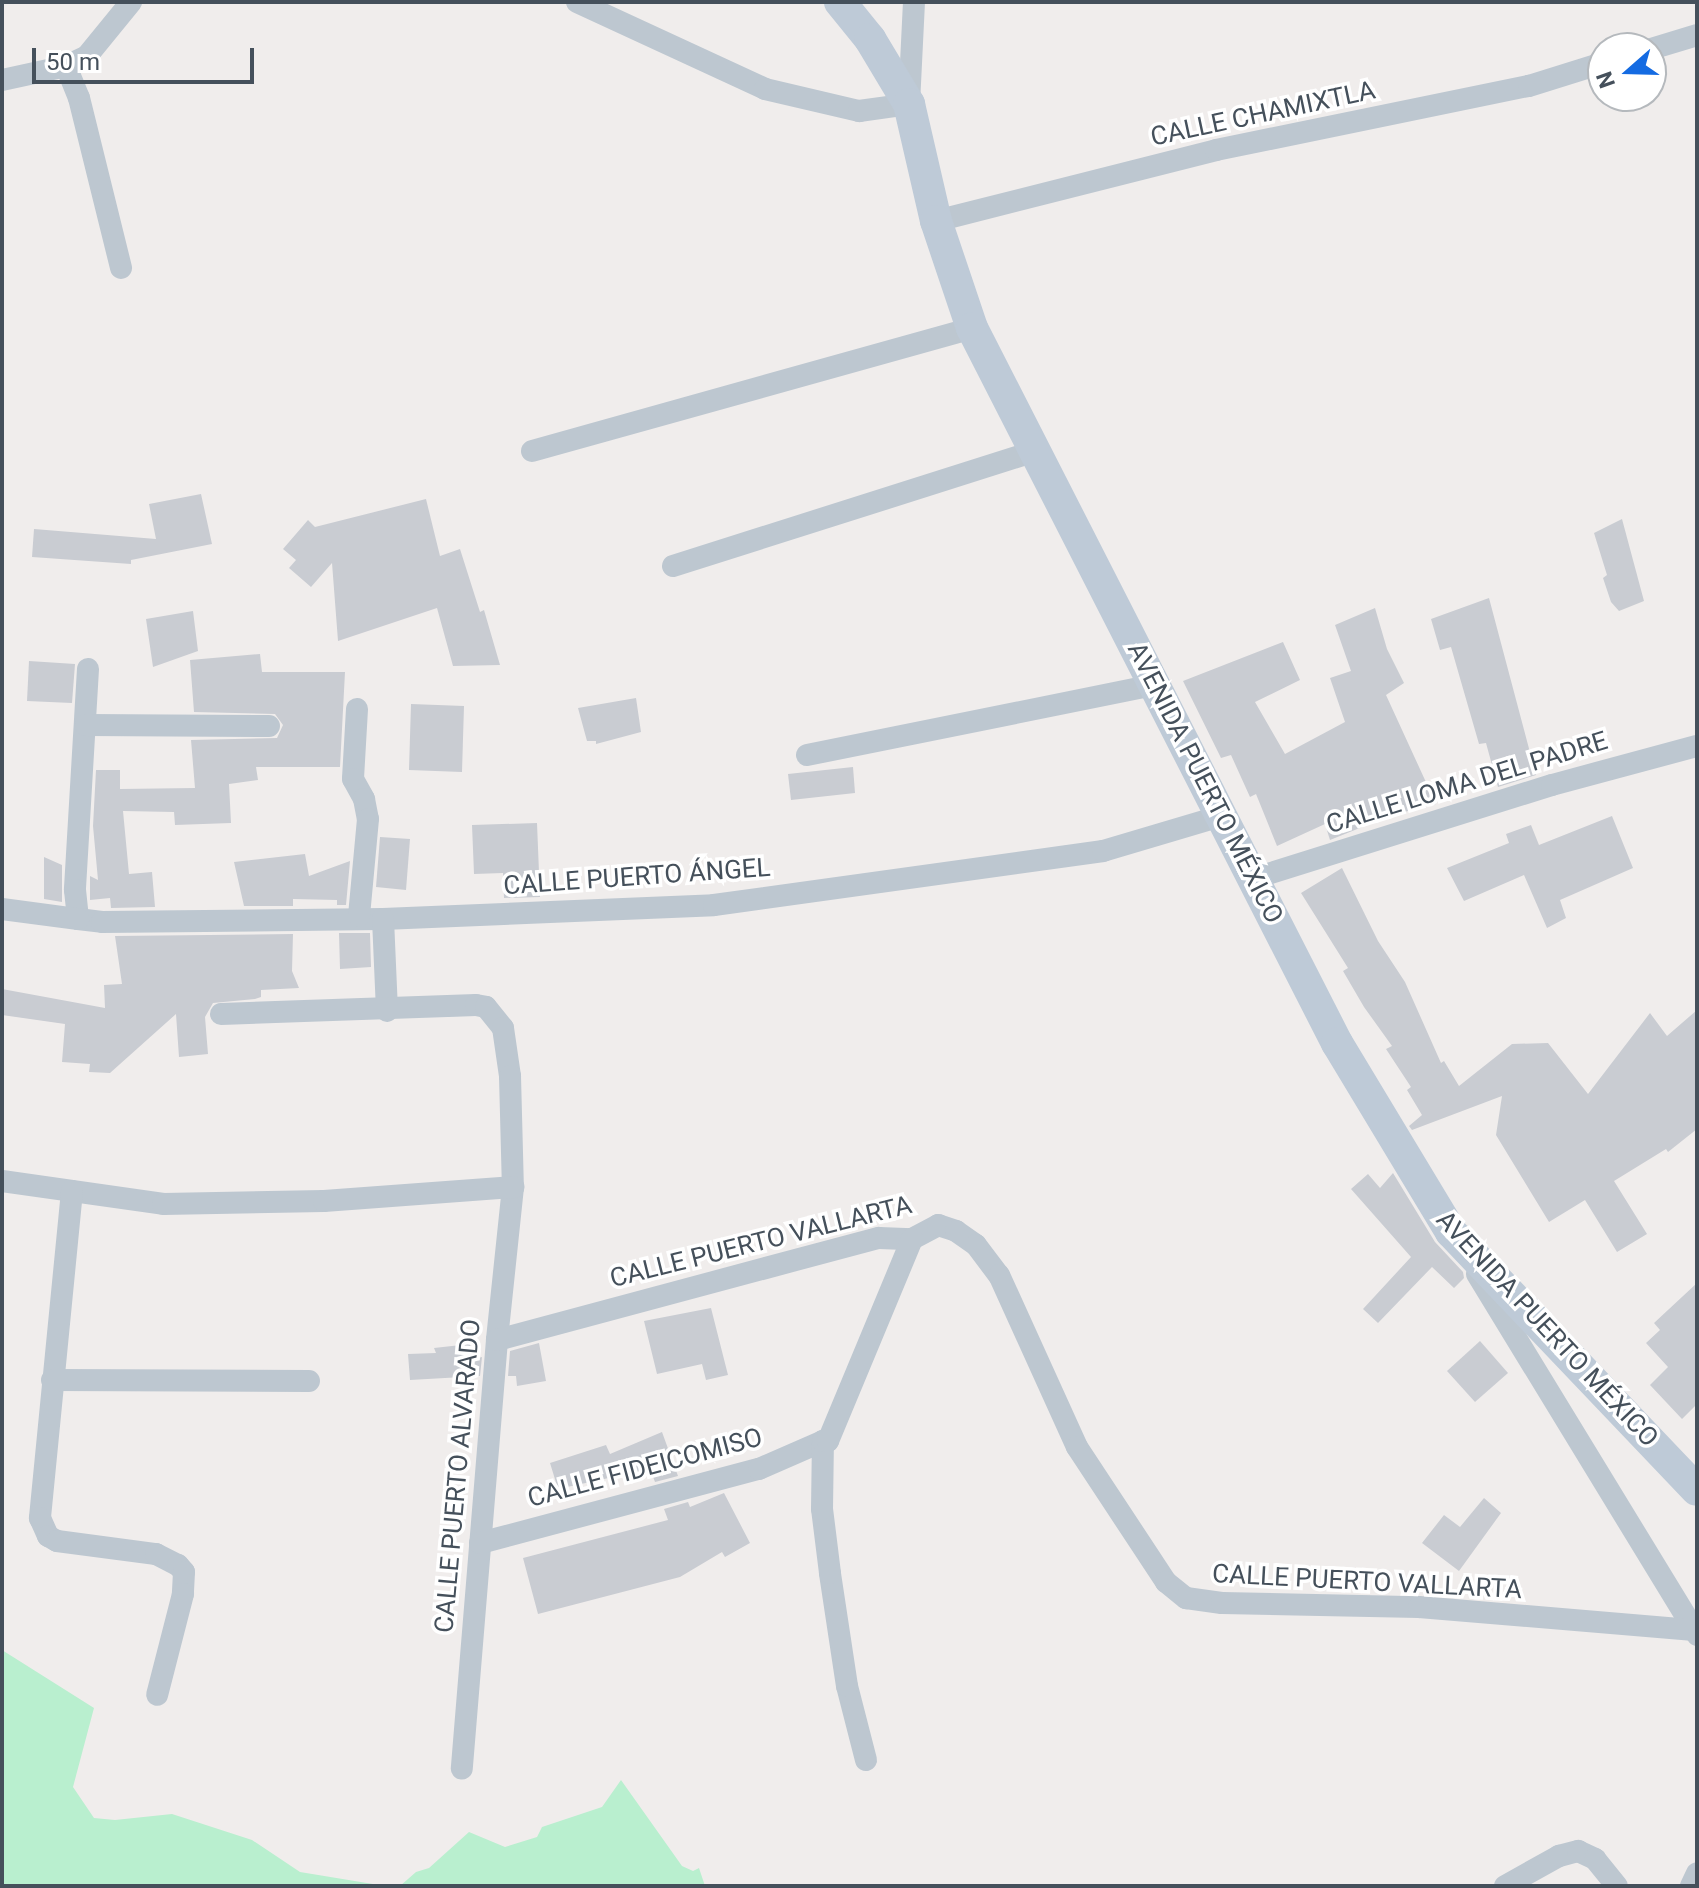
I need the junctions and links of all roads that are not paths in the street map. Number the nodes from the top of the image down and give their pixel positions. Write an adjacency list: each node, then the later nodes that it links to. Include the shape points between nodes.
1 (131, 2): 7 (street, via 87,56)
2 (577, 2): 10 (street, via 765,89 859,111)
3 (840, 2): 10 (main road, AVENIDA PUERTO MÉXICO, via 870,39)
4 (914, 2): 10 (street)
5 (1697, 35): 6 (street)
6 (1667, 44)
7 (66, 66): 9 (street); 12 (street, via 79,98)
8 (1587, 68): 11 (street, CALLE CHAMIXTLA, via 1529,86 1216,150)
9 (2, 80)
10 (909, 104): 11 (main road, AVENIDA PUERTO MÉXICO)
11 (936, 221): 13 (main road, AVENIDA PUERTO MÉXICO)
12 (121, 268)
13 (972, 328): 14 (street); 15 (main road, AVENIDA PUERTO MÉXICO)
14 (532, 451)
15 (1035, 451): 16 (street); 18 (main road, AVENIDA PUERTO MÉXICO)
16 (673, 566)
17 (88, 669): 20 (street)
18 (1155, 685): 23 (street); 24 (main road, AVENIDA PUERTO MÉXICO)
19 (357, 709): 27 (street, via 353,779 368,819)
20 (86, 725): 21 (street); 28 (street, via 75,890)
21 (269, 726)
22 (1697, 746): 25 (street, CALLE LOMA DEL PADRE, via 1552,785)
23 (807, 755)
24 (1221, 816): 25 (main road, AVENIDA PUERTO MÉXICO); 29 (street, CALLE PUERTO ÁNGEL, via 1103,851 714,905)
25 (1255, 878): 35 (main road, AVENIDA PUERTO MÉXICO, via 1337,1043)
26 (2, 909): 28 (street, CALLE PUERTO ÁNGEL)
27 (359, 916): 28 (street, CALLE PUERTO ÁNGEL); 29 (street, CALLE PUERTO ÁNGEL)
28 (78, 919)
29 (383, 919): 30 (street)
30 (387, 1011): 31 (street); 33 (street, CALLE PUERTO ALVARADO, via 476,1005 494,1015 507,1047)
31 (221, 1014)
32 (2, 1181): 34 (street)
33 (513, 1187): 34 (street, via 324,1201 163,1204); 37 (street, CALLE PUERTO ALVARADO)
34 (72, 1191): 38 (street)
35 (1451, 1232): 41 (main road, AVENIDA PUERTO MÉXICO); 43 (street)
36 (912, 1239): 37 (street, CALLE PUERTO VALLARTA, via 879,1238); 40 (street, via 828,1441); 43 (street, CALLE PUERTO VALLARTA, via 938,1225 956,1231 987,1257 1016,1308 1077,1447 1145,1553 1166,1582 1186,1598 1419,1607)
37 (497, 1340): 42 (street, CALLE PUERTO ALVARADO)
38 (52, 1380): 39 (street); 44 (street, via 39,1502 43,1529 57,1541 156,1554 184,1572)
39 (309, 1381)
40 (823, 1441): 42 (street, CALLE FIDEICOMISO, via 759,1469); 45 (street, via 822,1509 830,1573 847,1686)
41 (1697, 1490)
42 (480, 1543): 46 (street, CALLE PUERTO ALVARADO)
43 (1696, 1632)
44 (157, 1695)
45 (866, 1760)
46 (462, 1769)
47 (1697, 1873): 50 (street)
48 (1505, 1886): 49 (street, via 1578,1851 1595,1859)
49 (1617, 1886)
50 (1691, 1886)

